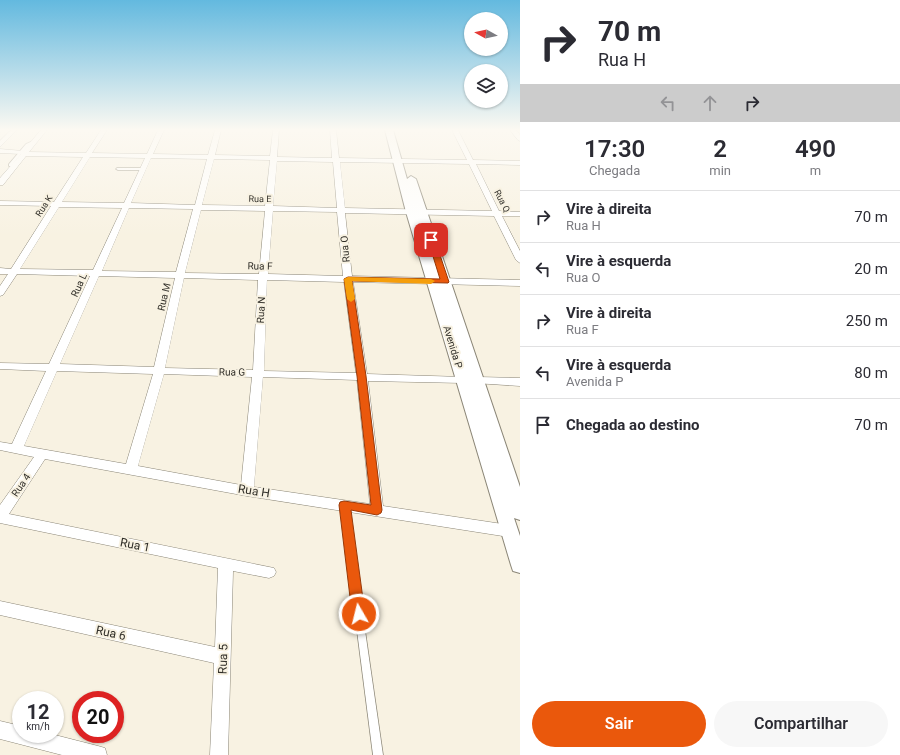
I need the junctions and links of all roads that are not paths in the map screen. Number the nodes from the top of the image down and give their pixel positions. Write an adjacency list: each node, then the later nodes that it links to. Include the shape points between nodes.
1 (14, 165): 11 (street)
2 (82, 165): 13 (street, Rua K)
3 (145, 165): 10 (street, Rua L)
4 (210, 165): 15 (street, Rua M)
5 (273, 165): 16 (street, Rua N)
6 (337, 165): 17 (street, Rua O)
7 (402, 165): 18 (street, Avenida P)
8 (473, 165): 19 (street, Rua Q)
9 (118, 169): 10 (lane)
10 (143, 170): 14 (street, Rua L)
11 (0, 183)
12 (0, 203): 13 (street, Rua E)
13 (57, 204): 14 (street, Rua E); 23 (street, Rua K)
14 (126, 206): 15 (street, Rua E); 24 (street, Rua L)
15 (198, 208): 16 (street, Rua E); 25 (street, Rua M)
16 (269, 209): 17 (street, Rua E); 26 (street, Rua N)
17 (342, 210): 18 (street, Rua E); 27 (street, Rua O)
18 (417, 212): 19 (street, Rua E); 28 (street, Avenida P)
19 (497, 214): 20 (street, Rua E); 21 (street, Rua Q)
20 (520, 214)
21 (520, 260)
22 (0, 270): 23 (street, Rua F)
23 (13, 271): 24 (street, Rua F); 30 (street, Rua K)
24 (97, 273): 25 (street, Rua F); 32 (street, Rua L)
25 (180, 275): 26 (street, Rua F); 33 (street, Rua M)
26 (263, 277): 27 (street, Rua F); 34 (street, Rua N)
27 (348, 279): 28 (street, Rua F); 35 (street, Rua O)
28 (439, 282): 29 (street, Rua F); 36 (street, Avenida P); 37 (street, Avenida P)
29 (520, 283)
30 (0, 293)
31 (0, 366): 32 (street, Rua G)
32 (54, 368): 33 (street, Rua G); 40 (street, Rua L)
33 (159, 371): 34 (street, Rua G); 42 (street, Rua M)
34 (258, 373): 35 (street, Rua G); 43 (street, Rua N)
35 (362, 376): 36 (street, Rua G); 45 (street, Rua O)
36 (463, 380): 48 (street, Avenida P)
37 (478, 381): 38 (street); 46 (street, Avenida P)
38 (520, 382)
39 (0, 446): 40 (street, Rua H)
40 (16, 449): 41 (street, Rua H)
41 (42, 454): 42 (street, Rua H); 47 (street, Rua 4)
42 (130, 470): 43 (street, Rua H)
43 (247, 491): 44 (street, Rua H)
44 (344, 505): 45 (street, Rua H); 57 (lane)
45 (377, 510): 48 (street, Rua H)
46 (520, 513)
47 (0, 517): 49 (street, Rua 1)
48 (509, 531): 50 (street, Avenida P)
49 (226, 564): 51 (street, Rua 1); 53 (street, Rua 5)
50 (520, 564)
51 (269, 572)
52 (0, 608): 53 (street, Rua 6)
53 (223, 657): 56 (street, Rua 5)
54 (0, 730): 55 (street)
55 (98, 755)
56 (219, 755)
57 (378, 755)

